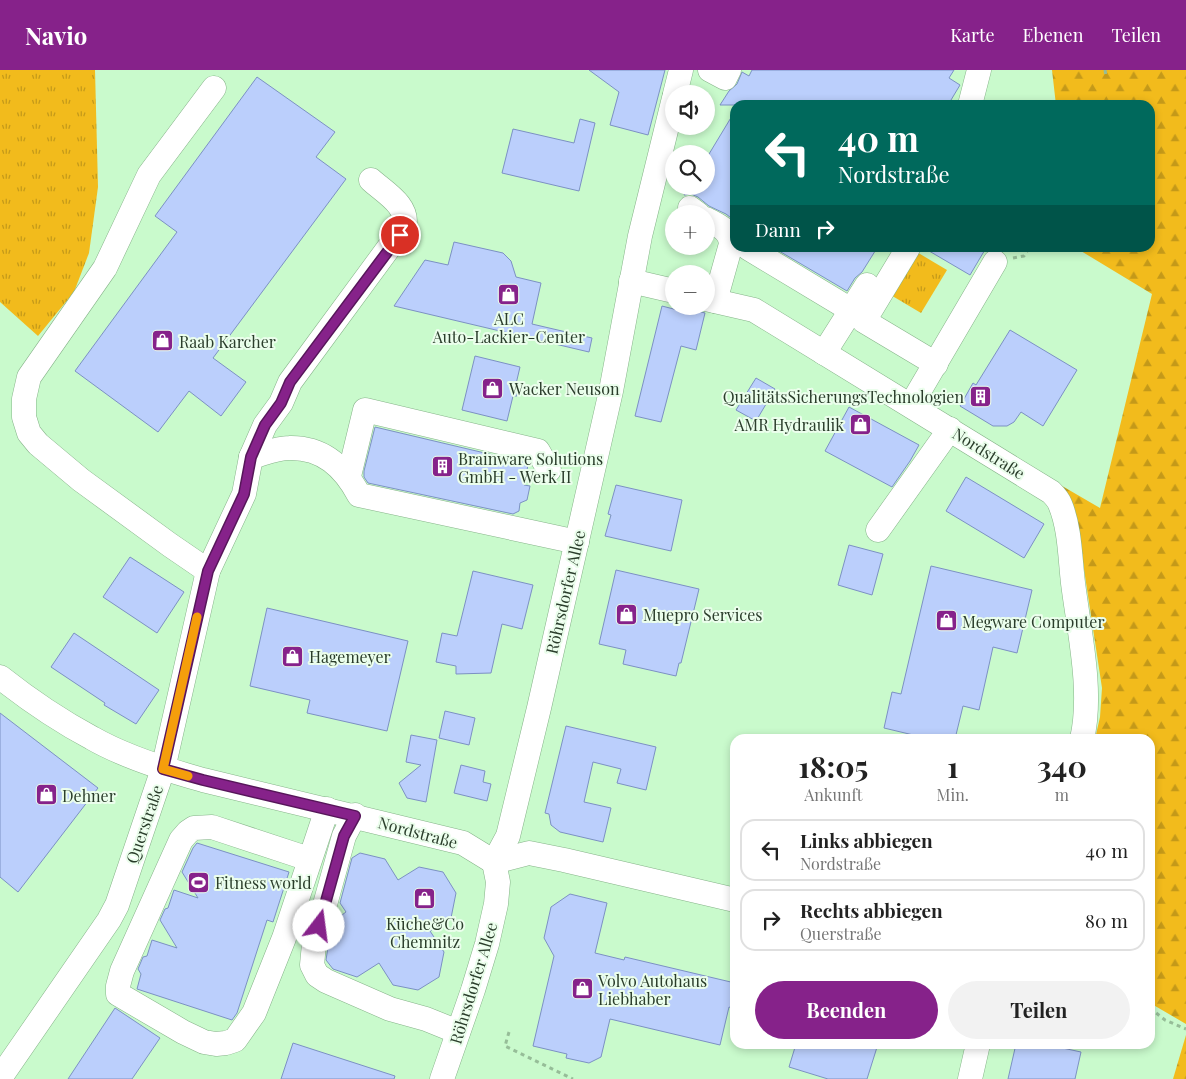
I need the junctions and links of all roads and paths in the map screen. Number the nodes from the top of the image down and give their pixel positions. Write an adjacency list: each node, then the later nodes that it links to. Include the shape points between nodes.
1 (681, 70): 7 (street)
2 (710, 70): 3 (street, via 725,78)
3 (729, 70)
4 (979, 70): 9 (street)
5 (1105, 70): 6 (path)
6 (1106, 76)
7 (677, 85)
8 (214, 88): 33 (street, via 149,175 105,268 28,377 24,399 24,417 29,433 38,444 81,480)
9 (971, 100)
10 (665, 135): 19 (street, Röhrsdorfer Allee)
11 (371, 180): 28 (street, Querstraße, via 399,205 406,220 404,227 290,382)
12 (715, 224): 13 (street)
13 (730, 234)
14 (730, 247): 21 (street)
15 (755, 252): 23 (street)
16 (888, 252): 23 (street)
17 (906, 252): 25 (street, via 864,321)
18 (995, 262): 25 (street)
19 (632, 281): 20 (street); 32 (street, Röhrsdorfer Allee)
20 (665, 289)
21 (715, 289)
22 (715, 301): 24 (street, Nordstraße, via 754,310)
23 (851, 310): 24 (street)
24 (824, 353): 26 (street, Nordstraße)
25 (936, 364): 26 (street)
26 (911, 406): 27 (street, Nordstraße)
27 (950, 429): 31 (street); 35 (street, Nordstraße, via 1051,492 1059,503 1066,526 1086,693)
28 (251, 457): 30 (street, via 289,448 314,452 329,459); 33 (street, Querstraße, via 244,494)
29 (549, 470): 30 (street, via 538,451 365,410)
30 (349, 476): 32 (street, via 359,495)
31 (878, 530)
32 (577, 542): 40 (street, Röhrsdorfer Allee, via 508,836)
33 (208, 571): 36 (street, Querstraße)
34 (0, 677): 36 (street, Nordstraße, via 32,702 94,739)
35 (1083, 734)
36 (163, 769): 37 (street, Nordstraße); 42 (street, Querstraße)
37 (327, 809): 38 (street, Nordstraße); 39 (street)
38 (355, 816): 40 (street, Nordstraße, via 464,843); 46 (street, via 344,836 314,944 312,965 317,975 326,981 390,1009)
39 (309, 859): 43 (street, via 212,827 194,828 181,840); 43 (street, via 284,938 254,1013 235,1040 216,1044 204,1042 118,994 122,970)
40 (494, 862): 41 (street, via 529,853); 46 (street, Röhrsdorfer Allee, via 498,882 496,904 487,944)
41 (730, 899)
42 (117, 904): 43 (street); 49 (street, Querstraße)
43 (147, 915)
44 (1155, 1012): 45 (path)
45 (1186, 1029)
46 (458, 1032): 50 (street, Röhrsdorfer Allee)
47 (509, 1032): 51 (path, via 505,1046)
48 (977, 1049): 52 (street)
49 (0, 1078)
50 (442, 1079)
51 (573, 1079)
52 (970, 1079)

